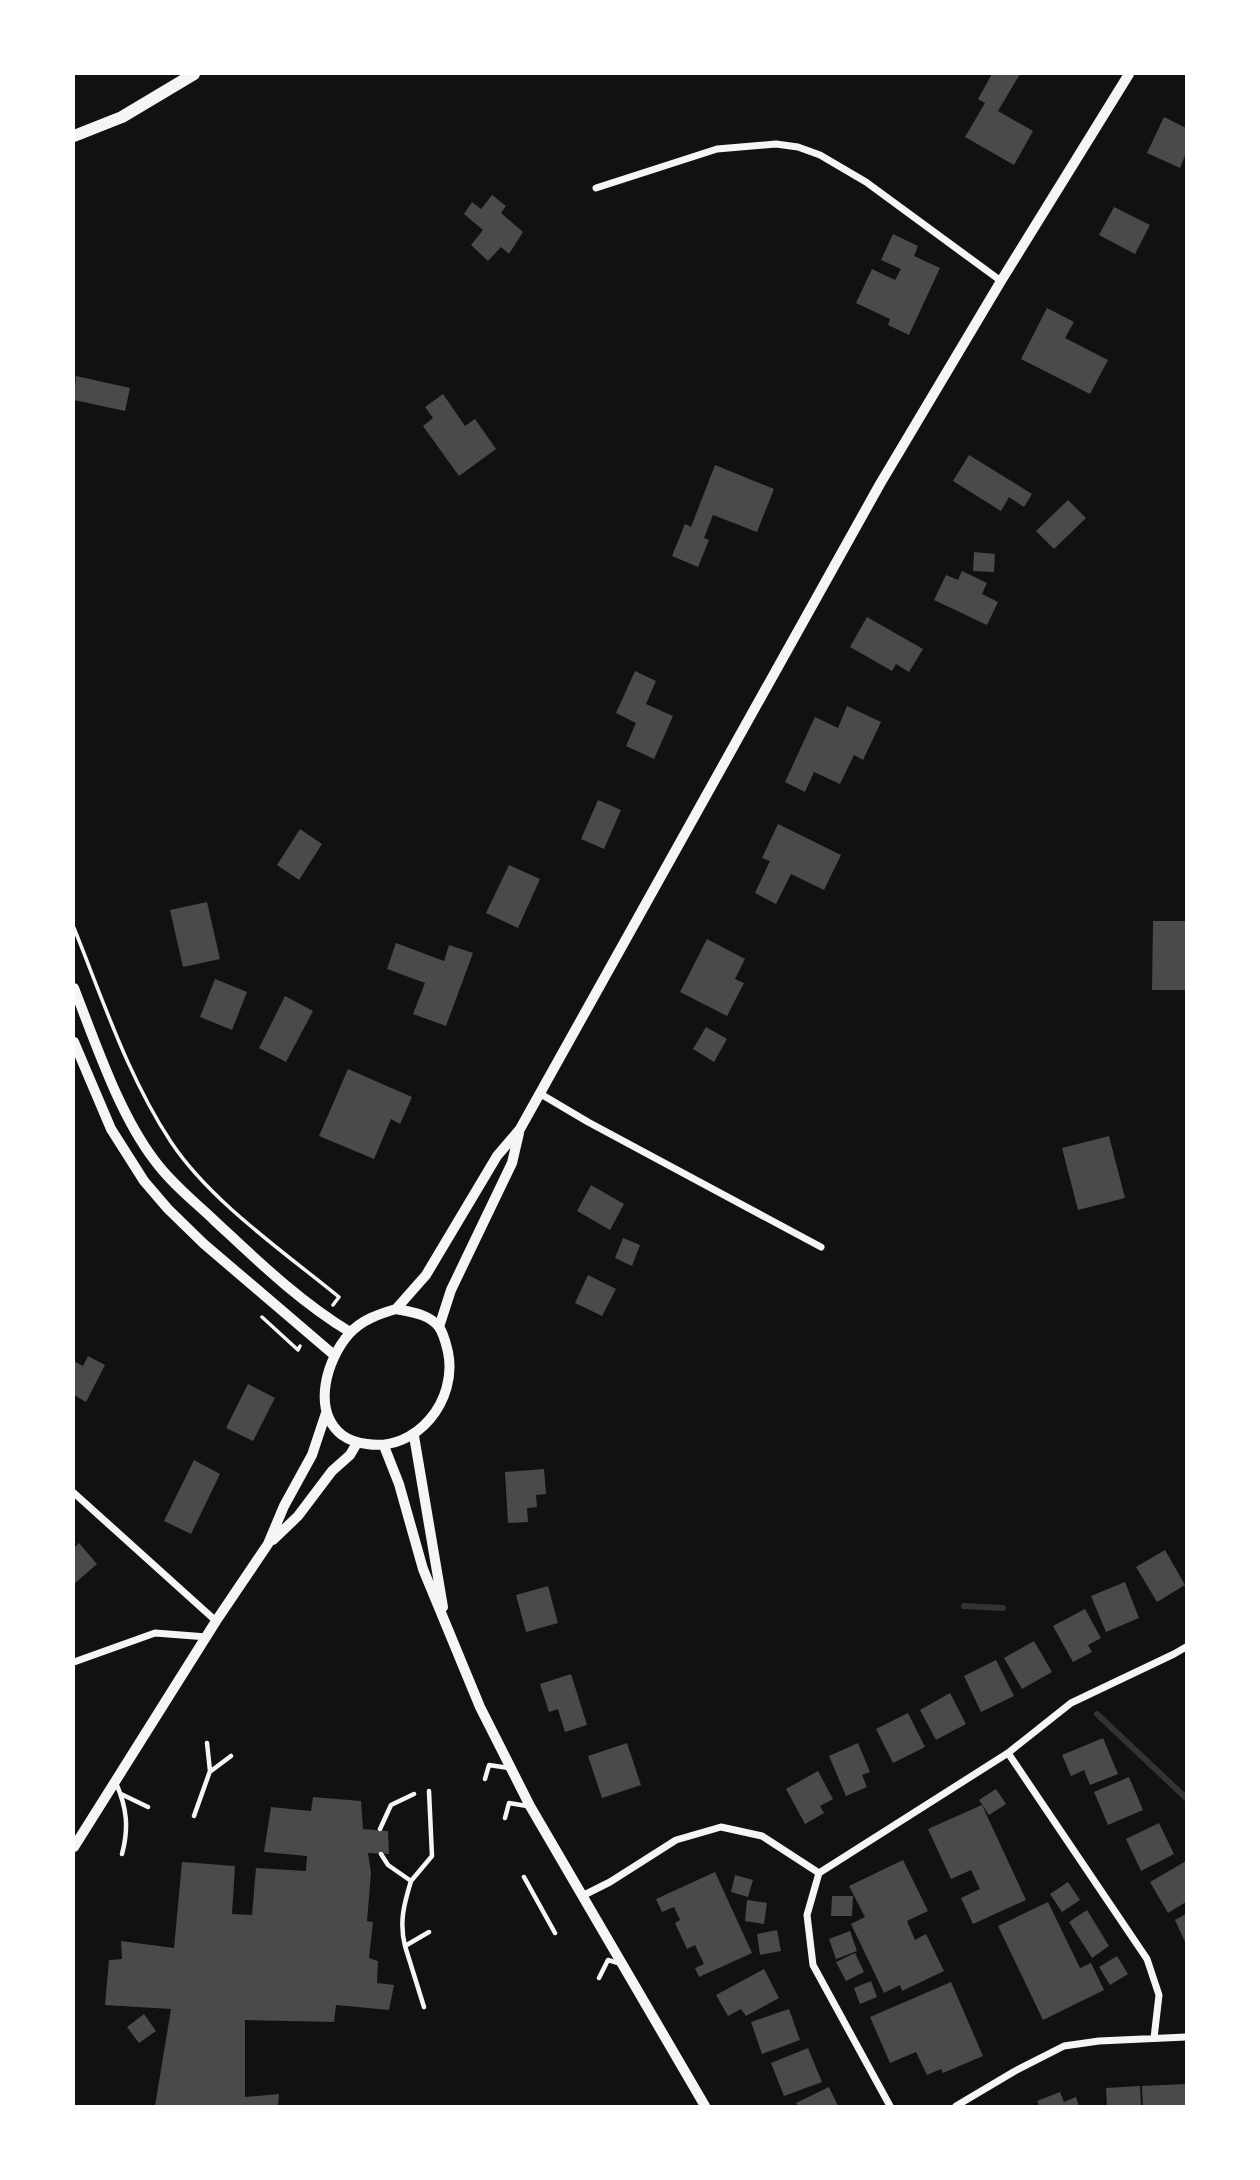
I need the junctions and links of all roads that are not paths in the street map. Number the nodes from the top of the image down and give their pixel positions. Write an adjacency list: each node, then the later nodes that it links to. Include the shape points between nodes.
1 (194, 74): 3 (main road, via 121,117)
2 (1129, 74): 5 (street)
3 (74, 136)
4 (596, 188): 5 (street, via 717,149 776,144 798,148 820,155 866,182)
5 (1001, 282): 8 (street, via 880,484)
6 (74, 988): 13 (street, via 129,1118 155,1161 274,1276)
7 (74, 1042): 14 (street, via 111,1129 144,1181 204,1244)
8 (538, 1092): 9 (street); 10 (street)
9 (520, 1129): 11 (street, via 497,1156 426,1276); 12 (street, via 512,1163 451,1290)
10 (821, 1247)
11 (396, 1309): 12 (street, via 423,1315); 13 (street, via 372,1317)
12 (439, 1327): 16 (street, via 451,1364 447,1386 436,1413)
13 (351, 1332): 14 (street)
14 (334, 1355): 15 (street, via 326,1387)
15 (326, 1413): 17 (street, via 341,1434); 20 (street, via 312,1455)
16 (414, 1436): 18 (street); 22 (street)
17 (357, 1443): 18 (street); 20 (street, via 298,1517)
18 (384, 1446): 22 (street, via 423,1570)
19 (74, 1493): 21 (street)
20 (268, 1545): 21 (street)
21 (216, 1621): 23 (street)
22 (446, 1624): 29 (street)
23 (207, 1637): 25 (street, via 155,1633); 32 (street)
24 (1186, 1647): 27 (street, via 1071,1703)
25 (74, 1662)
26 (206, 1743): 30 (lane)
27 (1008, 1754): 44 (street); 55 (street, via 1147,1959 1159,1995)
28 (231, 1756): 30 (lane)
29 (510, 1768): 31 (lane, via 488,1765); 36 (street)
30 (210, 1771): 38 (lane)
31 (485, 1779)
32 (116, 1782): 34 (lane); 41 (street)
33 (429, 1791): 46 (lane, via 432,1856)
34 (121, 1794): 37 (lane); 42 (lane, via 128,1831)
35 (414, 1794): 40 (lane, via 391,1805)
36 (530, 1805): 39 (lane, via 509,1803); 47 (street)
37 (148, 1807)
38 (194, 1816)
39 (505, 1818)
40 (380, 1829)
41 (74, 1847)
42 (122, 1854)
43 (380, 1854): 46 (lane)
44 (819, 1873): 47 (street, via 762,1836 721,1827 676,1840); 57 (street, via 807,1914 813,1965)
45 (524, 1877): 49 (lane)
46 (411, 1881): 50 (lane, via 402,1912)
47 (582, 1896): 51 (street)
48 (429, 1932): 50 (lane)
49 (555, 1933)
50 (405, 1945): 53 (lane)
51 (622, 1965): 52 (lane, via 608,1960); 56 (street)
52 (599, 1978)
53 (424, 2007)
54 (1186, 2037): 55 (street)
55 (1154, 2038): 58 (street, via 1064,2046)
56 (705, 2106)
57 (890, 2106)
58 (956, 2106)

